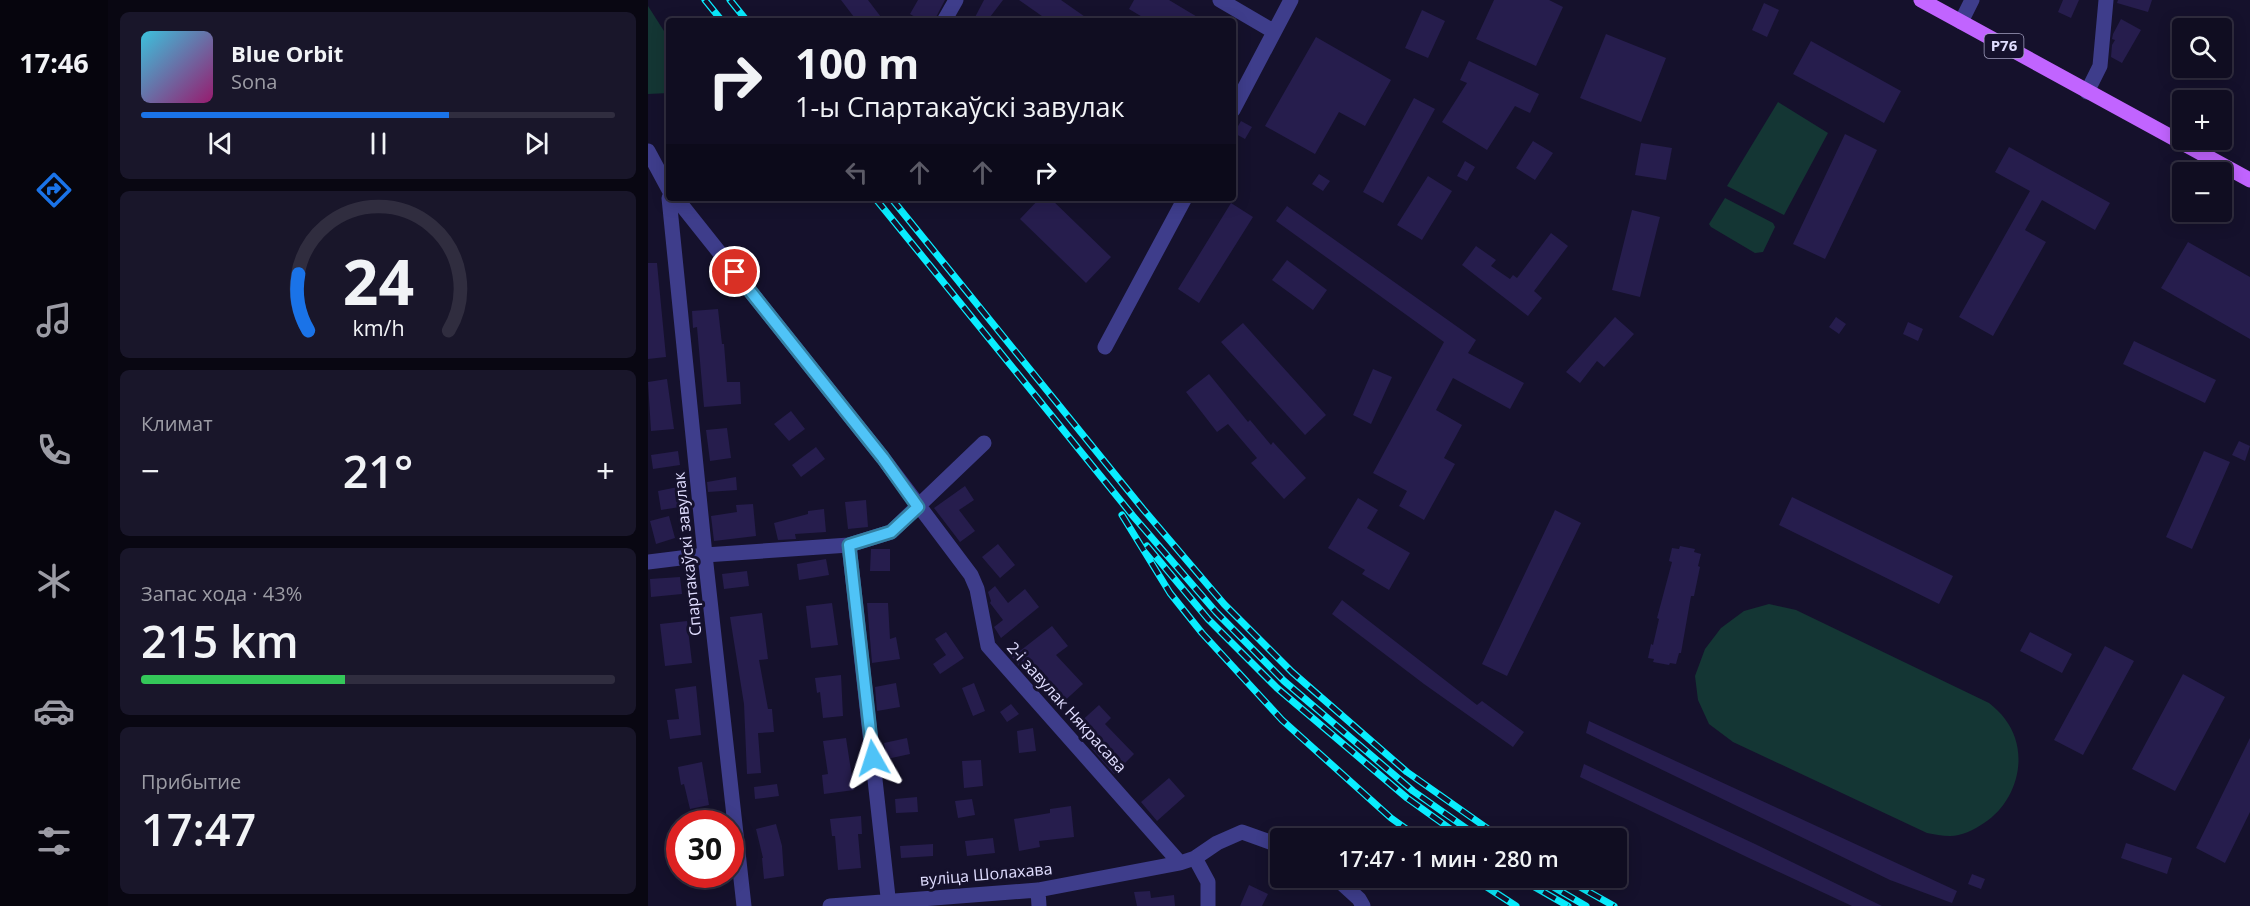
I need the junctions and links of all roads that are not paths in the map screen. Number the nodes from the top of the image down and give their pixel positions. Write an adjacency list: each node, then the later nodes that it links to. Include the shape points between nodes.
1 (956, 0): 7 (street)
2 (1220, 0): 9 (street)
3 (1291, 0): 9 (street)
4 (1922, 0): 8 (main road, Р76)
5 (1971, 0): 8 (street)
6 (2106, 0): 10 (street, via 2100,66)
7 (946, 18)
8 (1960, 22): 10 (main road, Р76)
9 (1273, 30): 11 (street)
10 (2088, 92): 13 (main road, Р76)
11 (1236, 104)
12 (648, 151): 14 (street, Спартакаўскі завулак)
13 (2250, 180)
14 (666, 184)
15 (670, 201): 22 (street, Спартакаўскі завулак)
16 (678, 201): 20 (street, 2-і завулак Някрасава)
17 (1183, 201): 18 (street)
18 (1105, 347)
19 (984, 443): 20 (street)
20 (918, 507): 21 (street, via 891,532); 25 (street, 2-і завулак Някрасава, via 971,575 988,646)
21 (849, 545): 22 (street); 28 (street)
22 (705, 555): 23 (street); 29 (street, Спартакаўскі завулак)
23 (648, 562)
24 (1270, 842): 25 (street, via 1242,832)
25 (1187, 861): 27 (street, вуліца Шолахава); 32 (street, 2-і завулак Някрасава, via 1208,882)
26 (1347, 888): 33 (street)
27 (1038, 890): 28 (street, вуліца Шолахава); 31 (street)
28 (889, 903): 30 (street, вуліца Шолахава)
29 (744, 906)
30 (830, 906)
31 (1040, 906)
32 (1208, 906)
33 (1363, 906)

